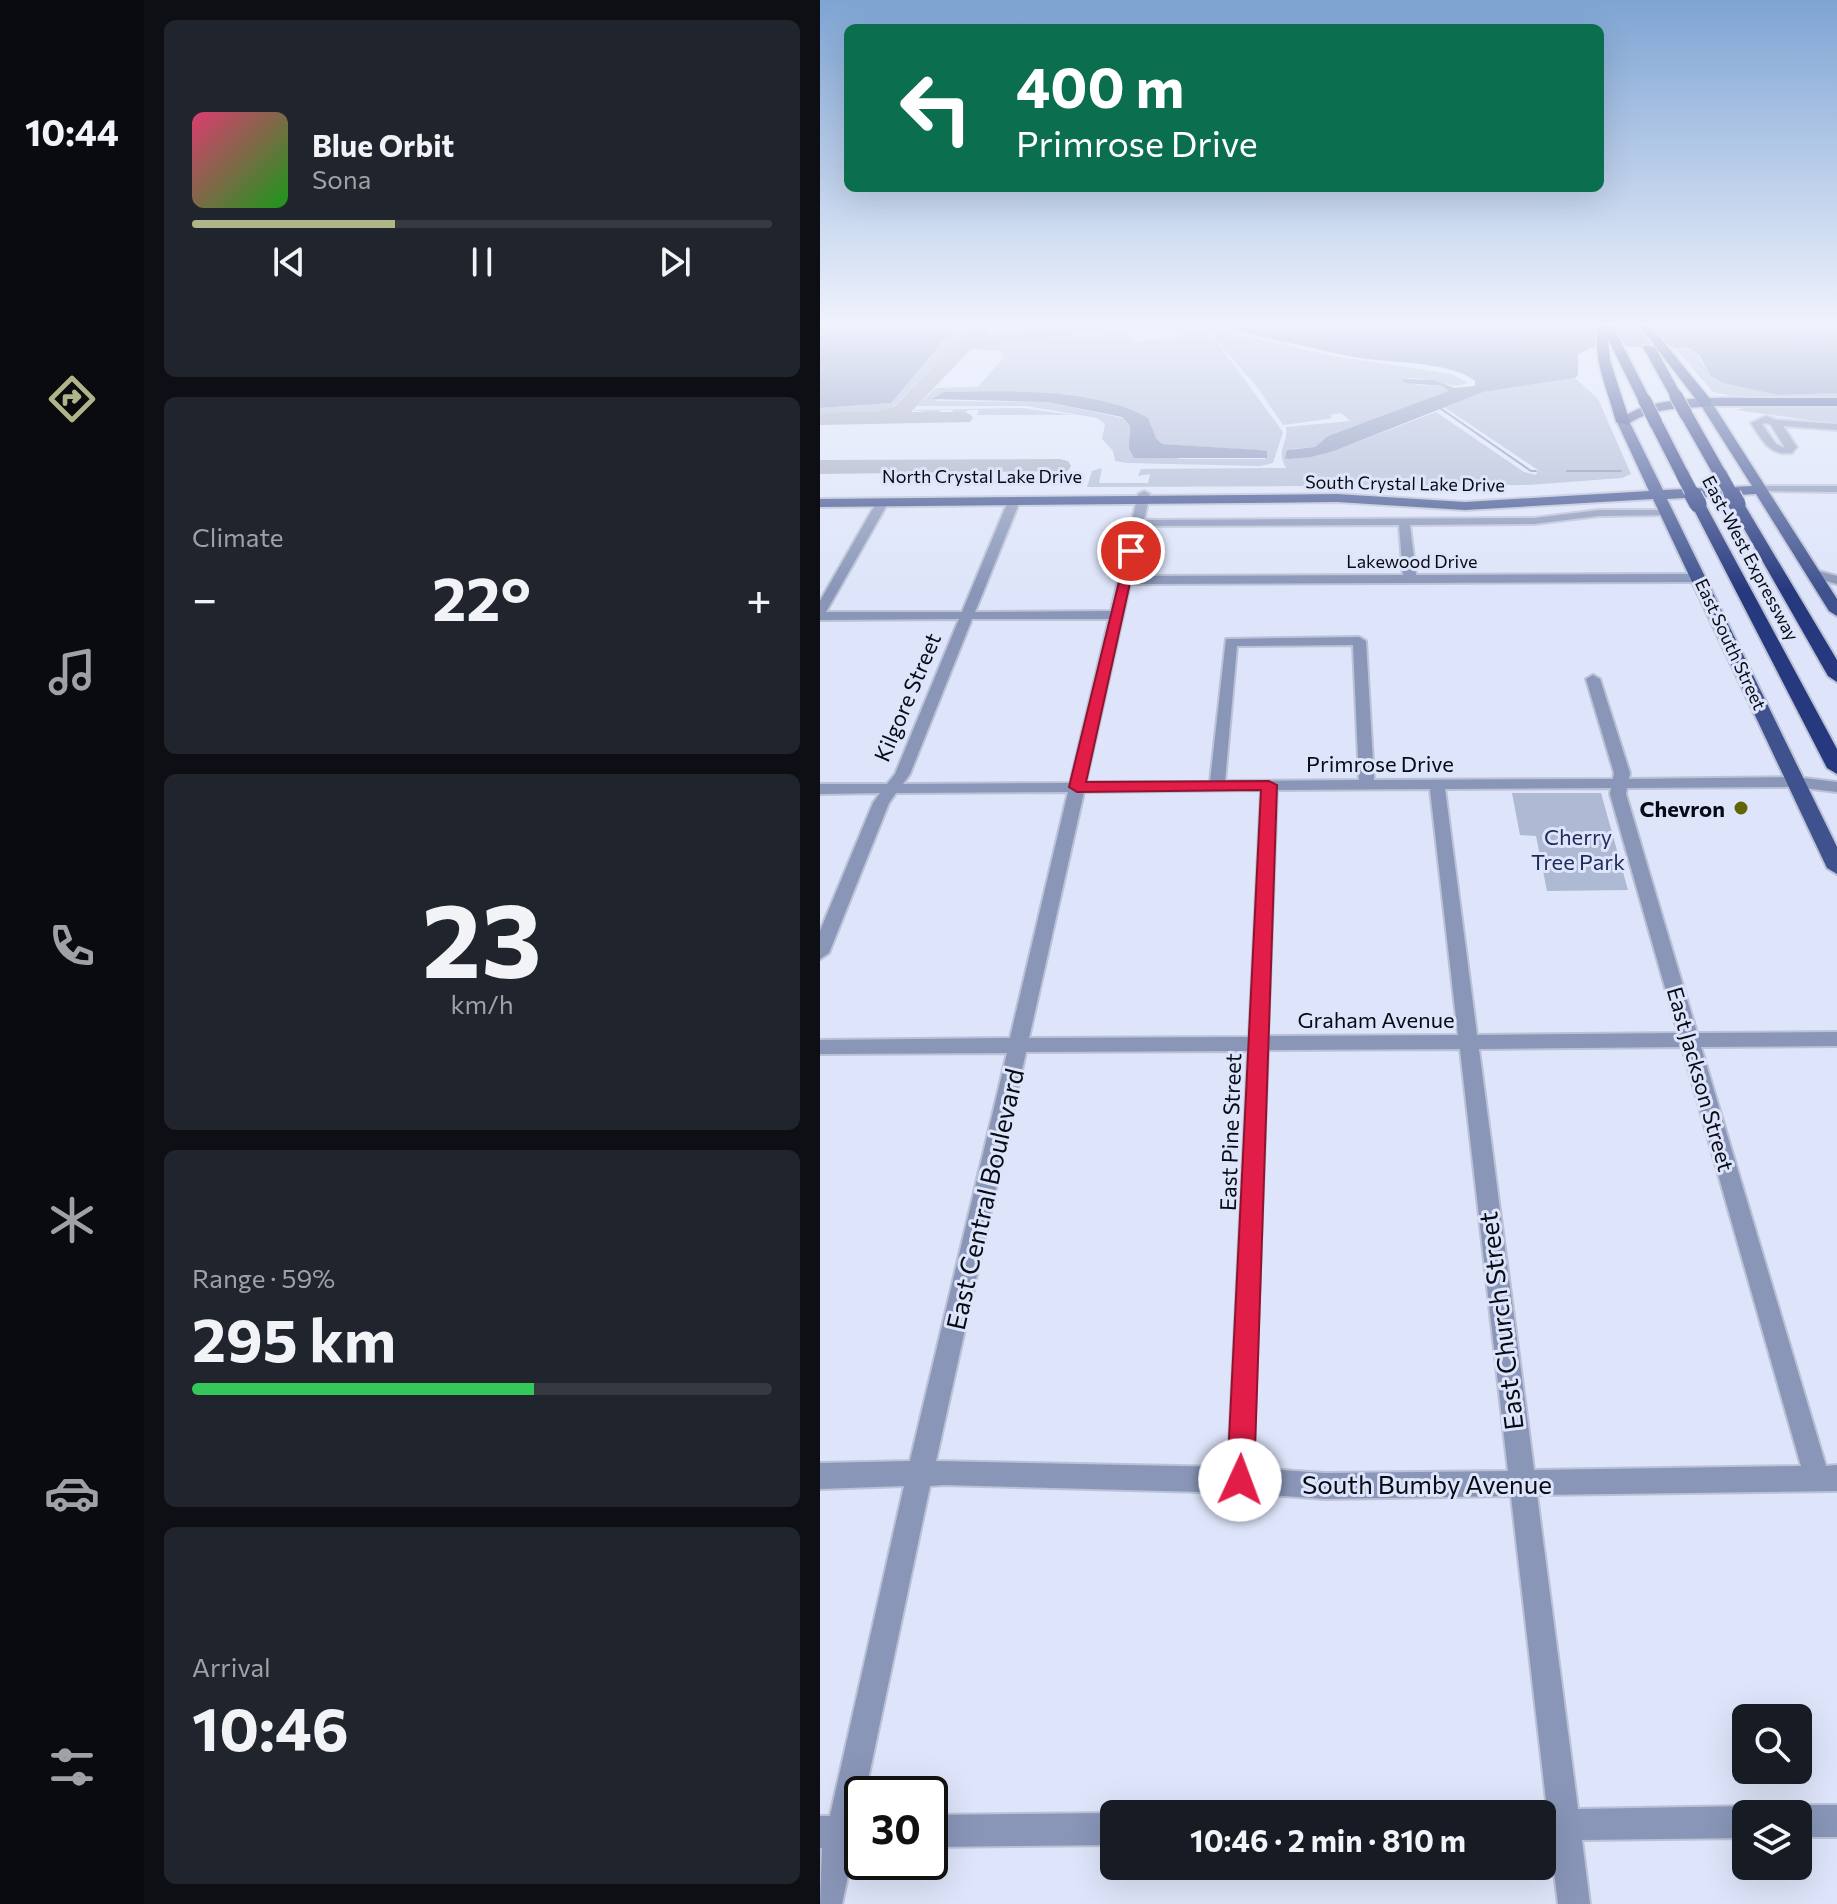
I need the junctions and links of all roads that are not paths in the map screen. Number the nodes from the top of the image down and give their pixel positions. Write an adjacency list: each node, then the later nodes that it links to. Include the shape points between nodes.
1 (1620, 413): 7 (highway)
2 (1641, 413): 7 (main road)
3 (1651, 413): 33 (highway, East-West Expressway, bridge)
4 (1685, 413): 31 (highway, East-West Expressway, bridge)
5 (1713, 413): 8 (main road)
6 (1722, 413): 8 (main road)
7 (1623, 422): 13 (main road, East South Street)
8 (1720, 422): 11 (main road)
9 (1775, 423): 10 (street)
10 (1837, 427)
11 (1761, 489): 12 (street, South Crystal Lake Drive); 13 (main road, South Crystal Lake Drive, via 1714,494); 22 (main road)
12 (1837, 489)
13 (1656, 490): 15 (main road, South Crystal Lake Drive, via 1465,506 1337,498); 19 (main road, East South Street)
14 (820, 495): 15 (main road, North Crystal Lake Drive)
15 (1144, 497): 16 (main road, North Crystal Lake Drive); 21 (street, East Central Boulevard)
16 (1014, 501): 18 (main road, North Crystal Lake Drive); 29 (street, Kilgore Street)
17 (820, 503): 18 (main road, North Crystal Lake Drive)
18 (882, 503): 28 (street)
19 (1669, 513): 20 (street); 23 (main road, East South Street)
20 (1404, 521): 21 (street); 25 (street)
21 (1138, 523): 24 (street, East Central Boulevard)
22 (1815, 574): 26 (street); 27 (main road)
23 (1700, 578): 25 (street, Lakewood Drive); 35 (main road, East South Street)
24 (1124, 580): 25 (street, Lakewood Drive); 30 (street, East Central Boulevard)
25 (1410, 580)
26 (1837, 580)
27 (1837, 611)
28 (820, 614): 29 (street)
29 (968, 615): 30 (street); 43 (street, Kilgore Street)
30 (1117, 615): 41 (street, East Central Boulevard)
31 (1837, 676)
32 (1593, 679): 36 (street, East Jackson Street, via 1622,773)
33 (1833, 761)
34 (1837, 775): 35 (street, Primrose Drive)
35 (1796, 782): 36 (street, Primrose Drive); 42 (street, Primrose Drive); 45 (main road, East South Street)
36 (1620, 783): 39 (street, Primrose Drive); 48 (street, East Jackson Street, via 1618,794)
37 (1269, 785): 38 (street, Primrose Drive); 40 (street, Primrose Drive); 50 (street, East Pine Street)
38 (1367, 785): 39 (street, Primrose Drive); 40 (street, via 1359,641 1231,642)
39 (1437, 785): 49 (street, East Church Street)
40 (1217, 786): 41 (street, Primrose Drive)
41 (1077, 787): 43 (street, Primrose Drive); 51 (street, East Central Boulevard)
42 (1837, 787)
43 (892, 788): 44 (street, Primrose Drive); 46 (street, Kilgore Street, via 881,803)
44 (820, 789)
45 (1837, 868)
46 (820, 953)
47 (1837, 1039): 48 (street, Graham Avenue)
48 (1689, 1040): 49 (street, Graham Avenue); 55 (street, East Jackson Street)
49 (1467, 1043): 50 (street, Graham Avenue); 57 (street, East Church Street)
50 (1258, 1044): 51 (street, Graham Avenue); 56 (street, East Pine Street)
51 (1018, 1045): 52 (street, Graham Avenue); 53 (street, East Central Boulevard)
52 (820, 1047)
53 (921, 1473): 54 (street, South Bumby Avenue); 56 (street, South Bumby Avenue); 65 (street, East Central Boulevard)
54 (820, 1476)
55 (1827, 1478): 57 (street, South Bumby Avenue)
56 (1240, 1480): 57 (street, South Bumby Avenue, via 1325,1486)
57 (1520, 1483): 58 (street, East Church Street)
58 (1551, 1800)
59 (1812, 1821): 60 (street)
60 (1837, 1821)
61 (1732, 1822): 62 (street)
62 (1556, 1824)
63 (1100, 1829): 64 (street)
64 (948, 1831)
65 (841, 1832): 67 (street, East Central Boulevard)
66 (1556, 1835): 68 (street, East Church Street)
67 (826, 1904)
68 (1574, 1904)

